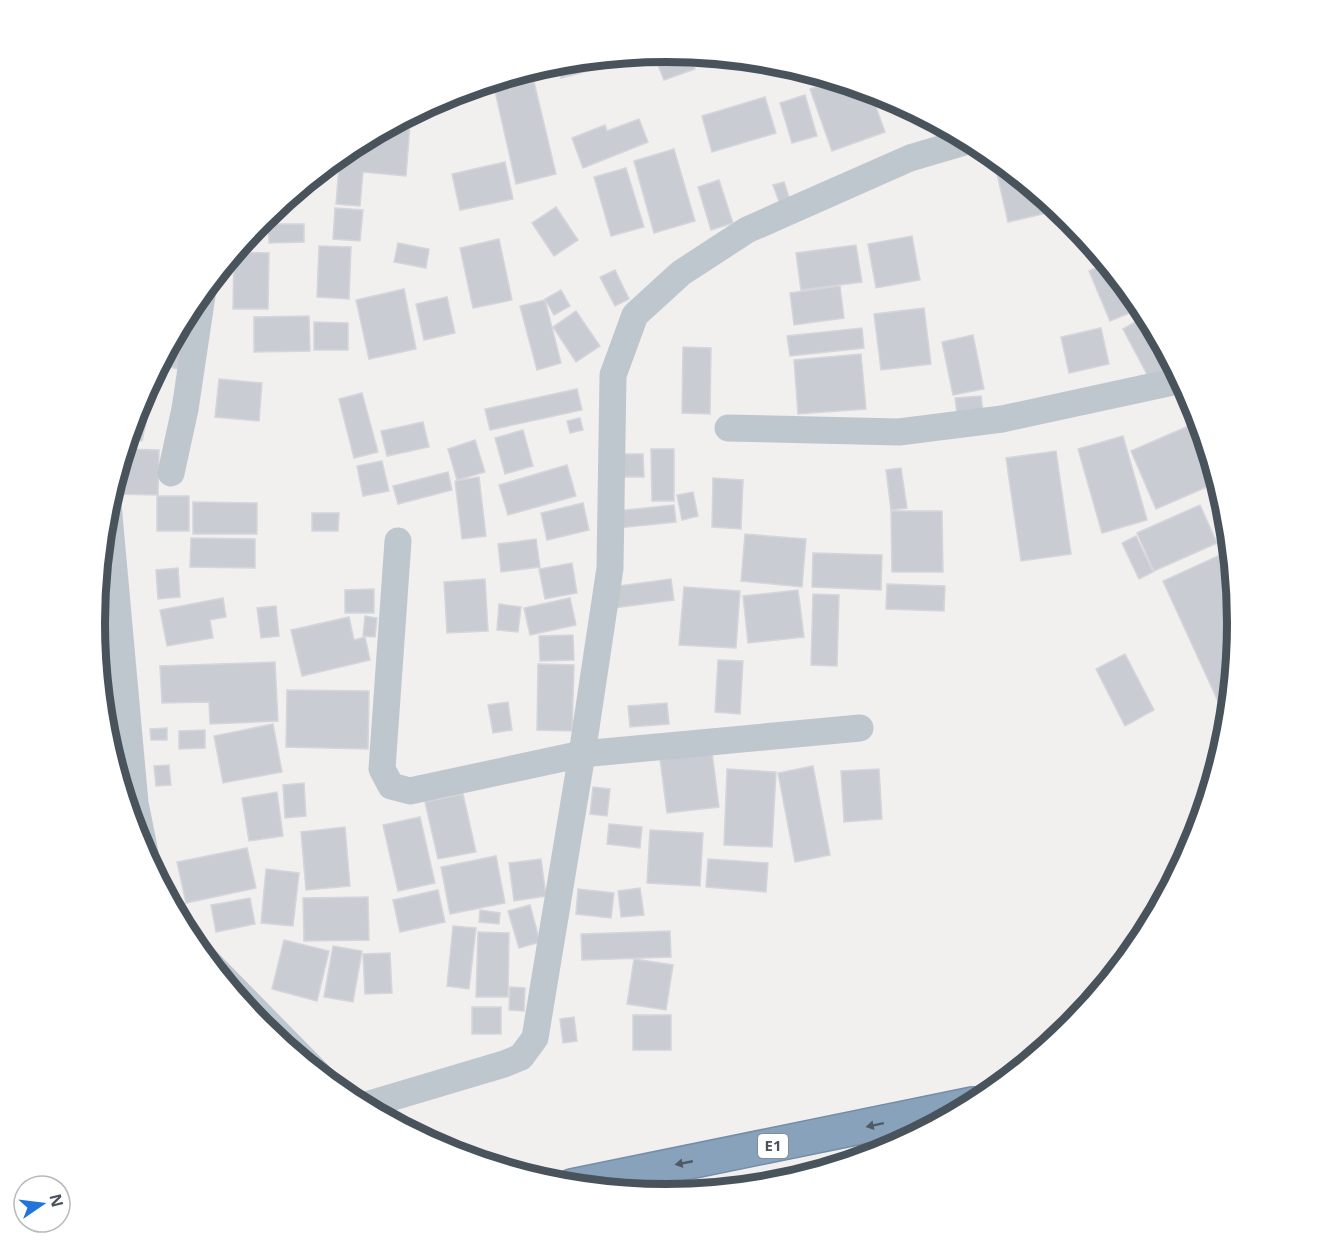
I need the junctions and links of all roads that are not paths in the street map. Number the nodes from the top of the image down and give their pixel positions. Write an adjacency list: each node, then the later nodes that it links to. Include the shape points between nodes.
1 (958, 144): 9 (street, via 910,158 747,231 681,273 635,315 613,375 610,568)
2 (200, 310): 5 (street)
3 (1173, 382): 4 (street, via 1002,419 899,432)
4 (728, 428)
5 (171, 473)
6 (111, 538): 10 (street)
7 (398, 540): 9 (street, via 382,769 391,786 410,791)
8 (860, 728): 9 (street)
9 (582, 754): 11 (street, via 535,1038 521,1057 504,1064)
10 (136, 809)
11 (375, 1103)
12 (946, 1110): 13 (highway, E1, one-way to 13)
13 (599, 1180)

